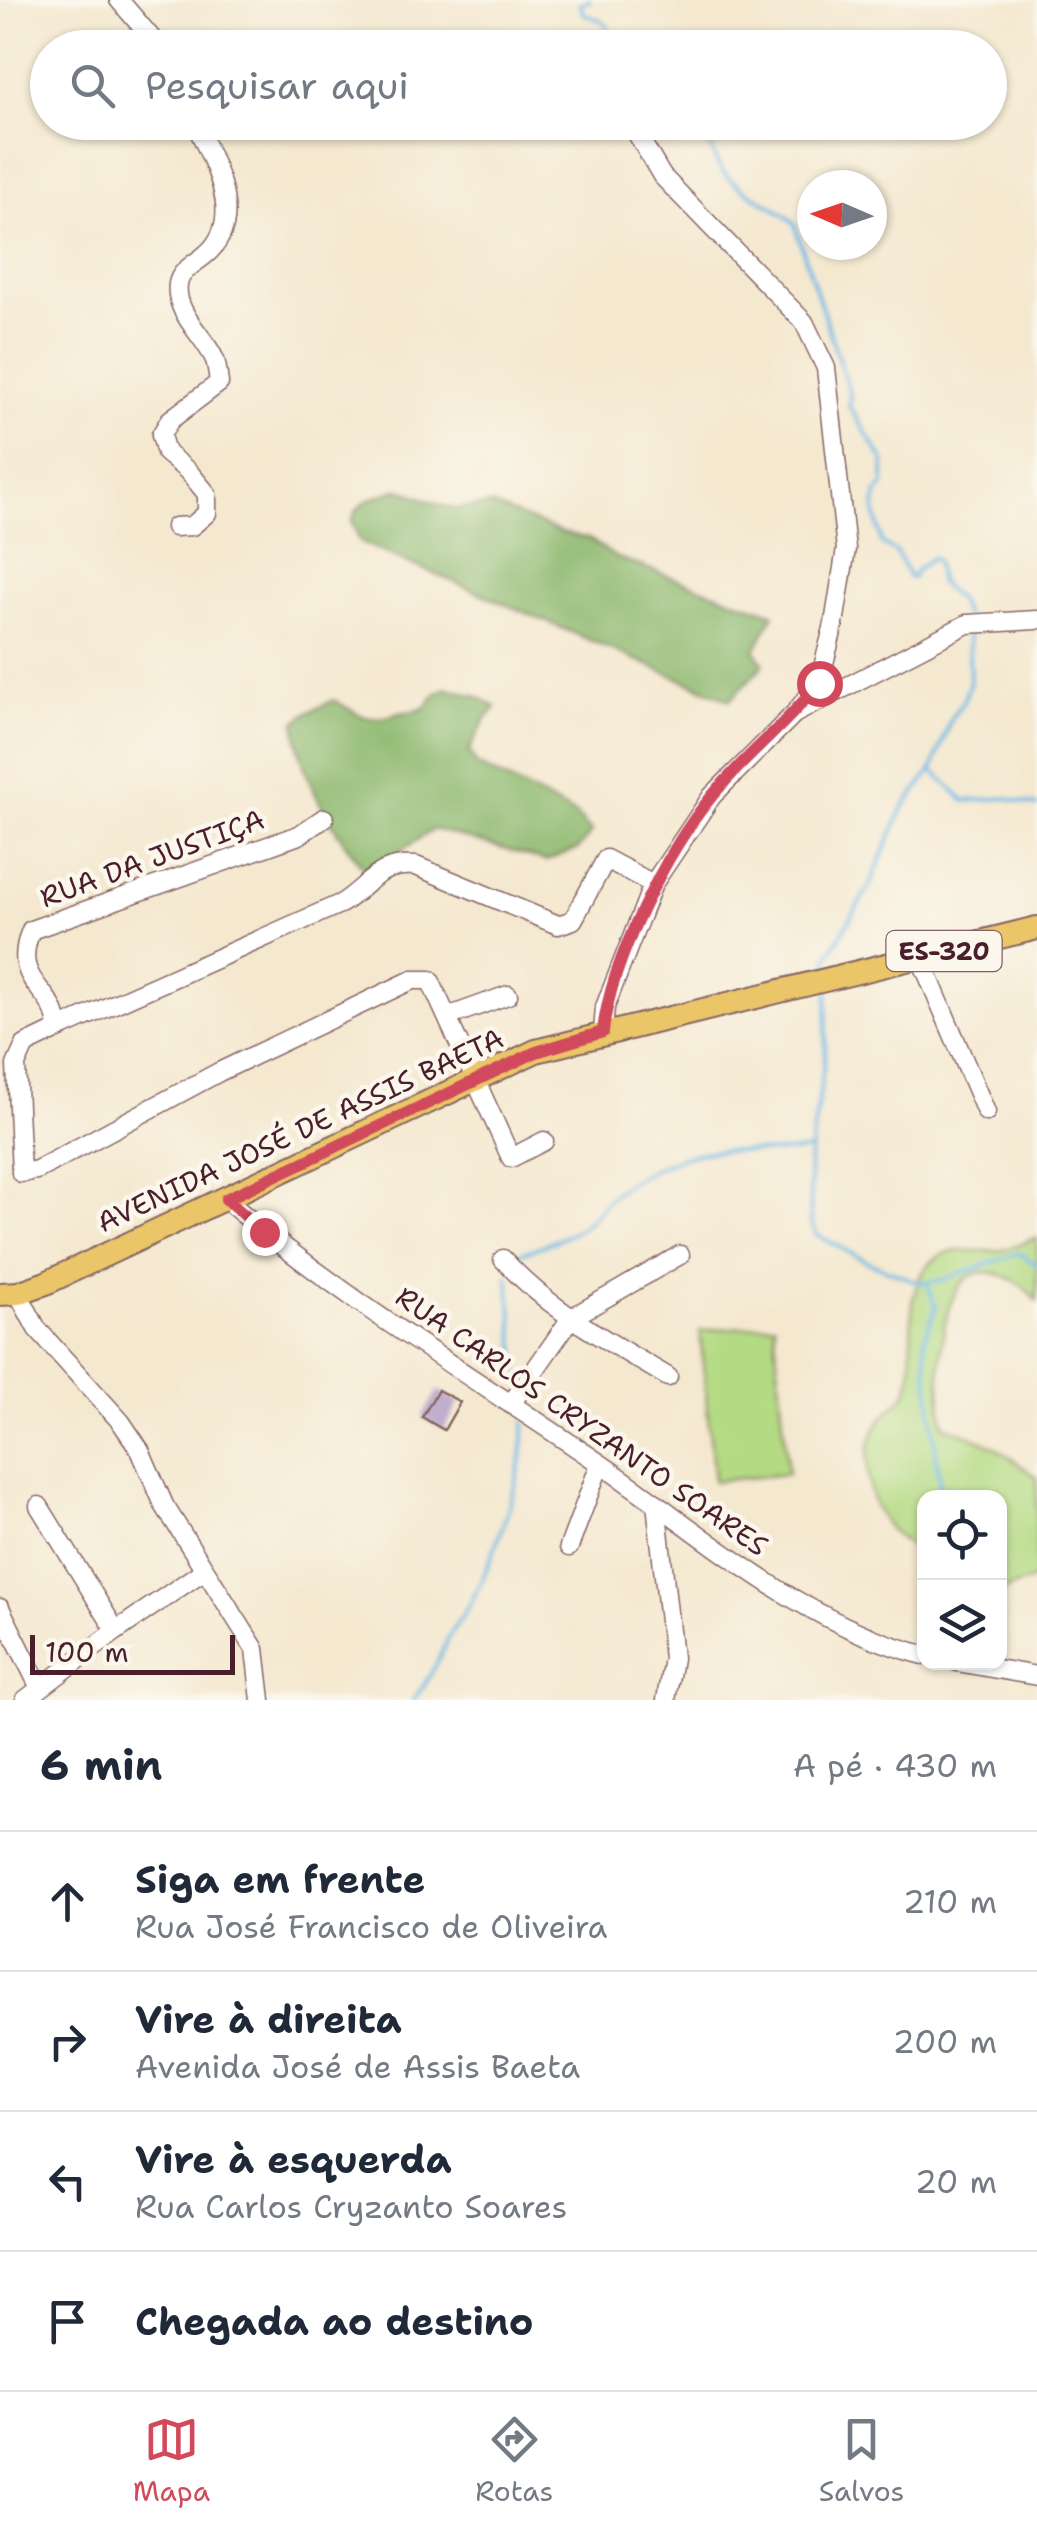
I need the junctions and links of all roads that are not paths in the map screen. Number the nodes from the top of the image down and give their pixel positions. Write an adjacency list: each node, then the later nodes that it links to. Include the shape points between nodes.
1 (118, 0): 2 (street)
2 (144, 30)
3 (204, 140): 5 (street, via 228,215 219,244 178,284 180,305 215,361 219,382 160,435 166,453 207,494 206,513 192,526)
4 (641, 140): 7 (street, via 662,176 804,322 826,368 846,549 819,683)
5 (175, 526)
6 (1037, 620): 7 (street, via 967,624)
7 (794, 714): 9 (street, via 712,796)
8 (324, 818): 14 (street, RUA DA JUSTIÇA, via 299,835 31,930 24,950 27,973 57,1016)
9 (653, 884): 14 (street, via 606,859 573,920 558,925 416,866 396,864 342,903); 15 (street, via 605,1007)
10 (1037, 928): 11 (main road, AVENIDA JOSÉ DE ASSIS BAETA / ES-320)
11 (920, 957): 15 (main road, AVENIDA JOSÉ DE ASSIS BAETA / ES-320); 17 (street)
12 (508, 995): 13 (street)
13 (450, 1016): 14 (street, via 430,980 412,980 21,1174 16,1064 25,1044); 16 (street)
14 (58, 1029)
15 (603, 1032): 16 (main road, AVENIDA JOSÉ DE ASSIS BAETA / ES-320, via 536,1052)
16 (476, 1081): 18 (street, via 511,1158); 19 (main road, AVENIDA JOSÉ DE ASSIS BAETA / ES-320)
17 (986, 1112)
18 (544, 1141)
19 (226, 1199): 22 (main road, AVENIDA JOSÉ DE ASSIS BAETA / ES-320, via 46,1284); 25 (street, RUA CARLOS CRYZANTO SOARES)
20 (680, 1255): 23 (street)
21 (503, 1259): 23 (street)
22 (9, 1294): 30 (street, via 130,1436)
23 (571, 1318): 24 (street); 25 (street)
24 (668, 1378)
25 (510, 1404): 26 (street, RUA CARLOS CRYZANTO SOARES)
26 (600, 1464): 27 (street, RUA CARLOS CRYZANTO SOARES); 29 (street)
27 (656, 1504): 33 (street, RUA CARLOS CRYZANTO SOARES, via 788,1598 885,1645); 38 (street, via 674,1658)
28 (39, 1506): 32 (street)
29 (568, 1548)
30 (204, 1571): 32 (street); 37 (street, via 256,1649)
31 (0, 1608): 36 (street)
32 (116, 1631): 36 (street)
33 (917, 1653)
34 (1003, 1670): 35 (street)
35 (1037, 1676)
36 (32, 1694)
37 (262, 1700)
38 (666, 1700)

